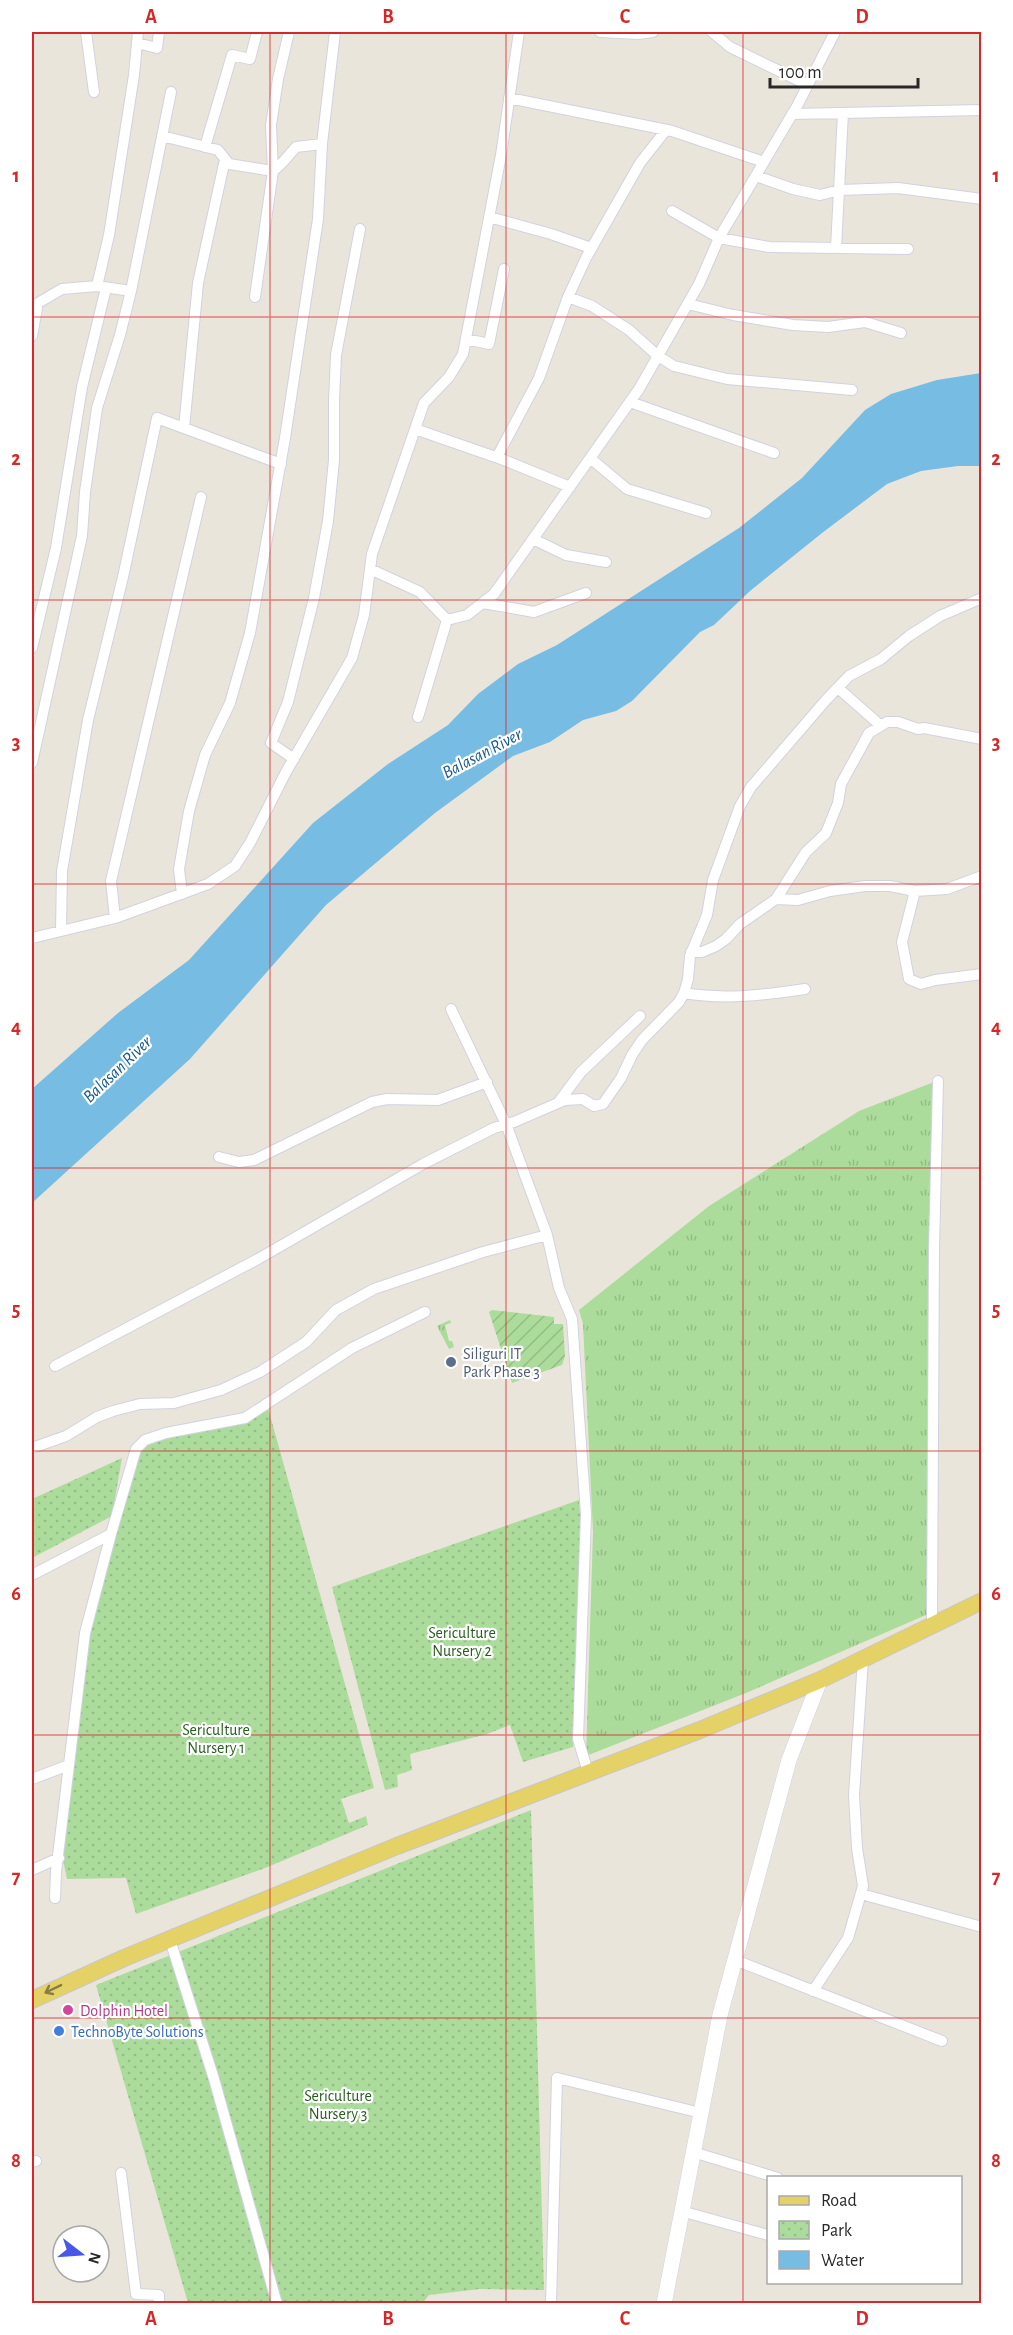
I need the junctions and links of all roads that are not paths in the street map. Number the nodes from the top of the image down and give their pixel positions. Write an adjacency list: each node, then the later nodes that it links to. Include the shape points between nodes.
1 (86, 32): 13 (street)
2 (159, 32): 11 (street, via 157,48)
3 (257, 32): 22 (street, via 250,59 232,55)
4 (290, 32): 25 (street, via 271,125)
5 (335, 32): 21 (street)
6 (519, 32): 15 (street)
7 (600, 32): 8 (street)
8 (653, 32)
9 (712, 32): 12 (street, via 730,47)
10 (835, 32): 12 (street)
11 (137, 37): 37 (street)
12 (808, 85): 18 (street)
13 (94, 92)
14 (171, 92): 20 (street)
15 (509, 98): 19 (street); 30 (street)
16 (981, 110): 17 (street)
17 (843, 113): 18 (street); 27 (street)
18 (792, 114): 24 (street)
19 (666, 130): 24 (street); 33 (street, via 640,163)
20 (162, 136): 22 (street); 38 (street)
21 (322, 144): 25 (street, via 296,147); 53 (street, via 318,219)
22 (205, 147): 23 (street, via 218,150)
23 (225, 159): 25 (street, via 229,164); 48 (street, via 198,283)
24 (764, 162): 26 (street)
25 (273, 171): 39 (street)
26 (756, 176): 27 (street, via 820,195); 32 (street)
27 (840, 190): 28 (street, via 898,188); 34 (street)
28 (981, 199)
29 (672, 211): 32 (street)
30 (489, 217): 33 (street); 44 (street)
31 (360, 230): 69 (street, via 336,355 336,429 328,521 288,702 271,743)
32 (719, 238): 34 (street, via 769,247); 41 (street)
33 (591, 248): 40 (street)
34 (836, 248): 35 (street)
35 (908, 249)
36 (504, 269): 44 (street, via 489,344)
37 (101, 287): 38 (street); 43 (street, via 62,289 38,303); 64 (street, via 56,548)
38 (131, 291): 70 (street, via 97,408 82,536)
39 (255, 297)
40 (568, 297): 45 (street, via 592,306 629,330); 51 (street, via 539,378)
41 (688, 304): 42 (street, via 793,325 828,327 865,322); 45 (street)
42 (902, 333)
43 (32, 336)
44 (466, 339): 49 (street, via 463,354 449,377 424,403)
45 (658, 356): 46 (street, via 674,366 727,379); 47 (street)
46 (852, 390)
47 (630, 402): 50 (street); 52 (street)
48 (184, 428): 53 (street); 76 (street, via 157,418 88,720 62,871)
49 (415, 429): 51 (street); 59 (street)
50 (774, 453)
51 (497, 458): 54 (street)
52 (590, 458): 54 (street); 56 (street, via 627,489)
53 (281, 464): 73 (street, via 250,633 230,704 205,755 189,811 179,869)
54 (570, 487): 57 (street)
55 (201, 497): 75 (street, via 111,881)
56 (706, 513)
57 (533, 539): 58 (street, via 566,555); 62 (street, via 494,594)
58 (606, 562)
59 (370, 569): 63 (street, via 420,592); 69 (street, via 364,615 352,658)
60 (586, 593): 62 (street, via 534,612)
61 (981, 598): 65 (street, via 933,620)
62 (483, 603): 63 (street, via 467,615)
63 (447, 620): 66 (street)
64 (32, 648)
65 (838, 688): 67 (street); 78 (street, via 751,787 740,806)
66 (418, 717)
67 (880, 725): 68 (street, via 898,722); 74 (street, via 868,733 841,784 826,833 806,852)
68 (981, 739)
69 (294, 759): 73 (street, via 235,866 208,884)
70 (32, 763)
71 (981, 876): 72 (street, via 947,889)
72 (915, 891): 74 (street, via 865,886 798,900); 79 (street, via 902,942 909,979 921,984)
73 (182, 894): 75 (street)
74 (776, 900): 78 (street, via 716,946)
75 (115, 918): 76 (street)
76 (61, 931): 77 (street)
77 (32, 938)
78 (691, 952): 81 (street)
79 (981, 974)
80 (805, 989): 81 (street, via 760,996)
81 (684, 993): 86 (street, via 642,1040 603,1104 594,1106 574,1098)
82 (451, 1008): 85 (street)
83 (640, 1016): 86 (street, via 581,1072)
84 (938, 1081): 96 (street, via 933,1261)
85 (487, 1082): 87 (street); 88 (street, via 438,1100 372,1102 246,1162)
86 (558, 1103): 87 (street)
87 (506, 1124): 89 (street); 91 (street, via 423,1164 258,1259)
88 (219, 1157)
89 (547, 1235): 92 (street, via 374,1289 336,1310 312,1337 260,1372 221,1390 174,1403 140,1404 113,1411 66,1436); 100 (street, via 560,1288 571,1313 573,1333 586,1514 578,1739)
90 (425, 1312): 93 (street, via 352,1348 245,1418 166,1433 142,1442 134,1454)
91 (55, 1366)
92 (32, 1448)
93 (111, 1534): 94 (street); 99 (street, via 85,1633)
94 (32, 1575)
95 (981, 1601): 96 (main road)
96 (932, 1625): 97 (main road)
97 (863, 1659): 98 (main road); 104 (street, via 855,1795)
98 (820, 1680): 100 (main road); 108 (street, via 789,1760)
99 (69, 1764): 101 (street); 102 (street)
100 (588, 1772): 107 (main road)
101 (32, 1779)
102 (59, 1858): 103 (street); 105 (street)
103 (32, 1870)
104 (861, 1894): 106 (street); 109 (street, via 848,1938)
105 (55, 1898)
106 (981, 1928)
107 (170, 1940): 110 (main road, one-way to 110); 119 (street, via 214,2079)
108 (735, 1960): 109 (street); 112 (street)
109 (813, 1990): 111 (street)
110 (32, 2000)
111 (942, 2041)
112 (701, 2112): 113 (street); 120 (street, via 557,2078)
113 (693, 2152): 115 (street); 116 (street)
114 (121, 2173): 118 (street, via 136,2294 159,2295)
115 (771, 2176)
116 (681, 2211): 117 (street); 121 (street)
117 (767, 2235)
118 (159, 2304)
119 (277, 2304)
120 (551, 2304)
121 (664, 2304)

